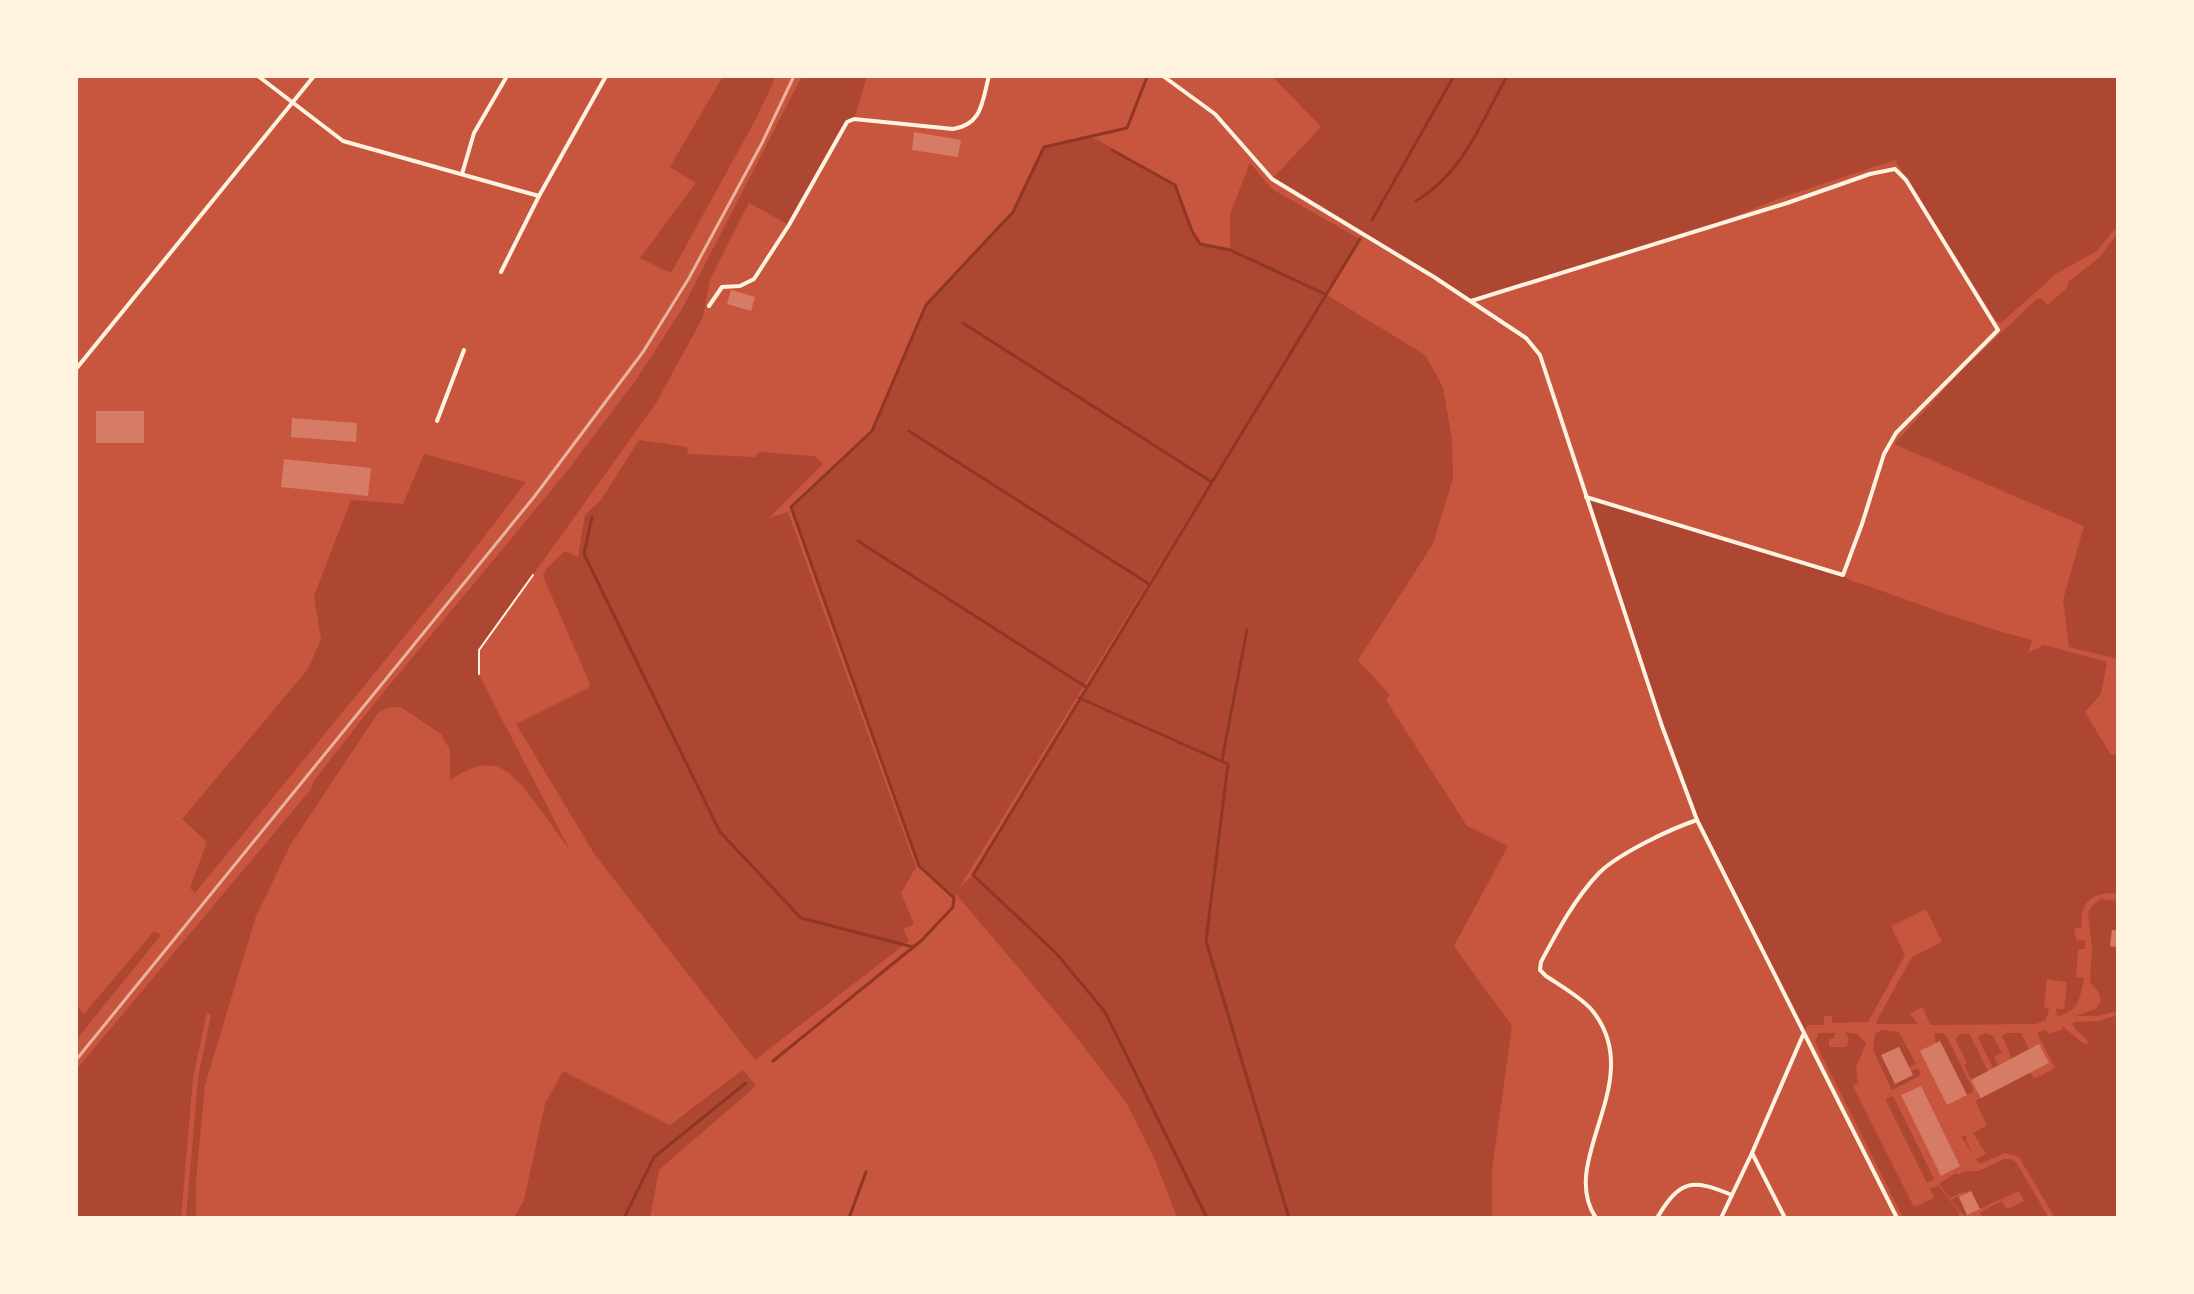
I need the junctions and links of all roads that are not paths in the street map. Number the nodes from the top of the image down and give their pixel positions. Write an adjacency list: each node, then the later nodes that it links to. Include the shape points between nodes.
1 (258, 76): 7 (street)
2 (314, 76): 7 (street)
3 (507, 76): 8 (street, via 474,133)
4 (606, 76): 9 (street)
5 (989, 76): 12 (street, via 978,115 965,127 847,122 754,279 722,287)
6 (1163, 76): 11 (street, via 1215,114 1272,179)
7 (292, 103): 8 (street, via 343,141); 14 (street)
8 (462, 174): 9 (street)
9 (539, 196): 10 (street)
10 (501, 272)
11 (1471, 301): 16 (street, via 1526,338 1540,355); 16 (street, via 1895,169 1998,330 1896,433 1843,575)
12 (709, 306)
13 (464, 350): 15 (street)
14 (76, 369)
15 (437, 421)
16 (1585, 497): 17 (street)
17 (1697, 820): 18 (street); 21 (street, via 1599,873 1541,962 1540,970 1591,1010 1606,1035 1610,1085 1585,1188)
18 (1803, 1033): 19 (street); 25 (street)
19 (1752, 1153): 20 (street); 24 (street)
20 (1732, 1195): 22 (street, via 1691,1183 1672,1195); 23 (street)
21 (1596, 1218)
22 (1657, 1218)
23 (1721, 1218)
24 (1785, 1218)
25 (1897, 1218)

